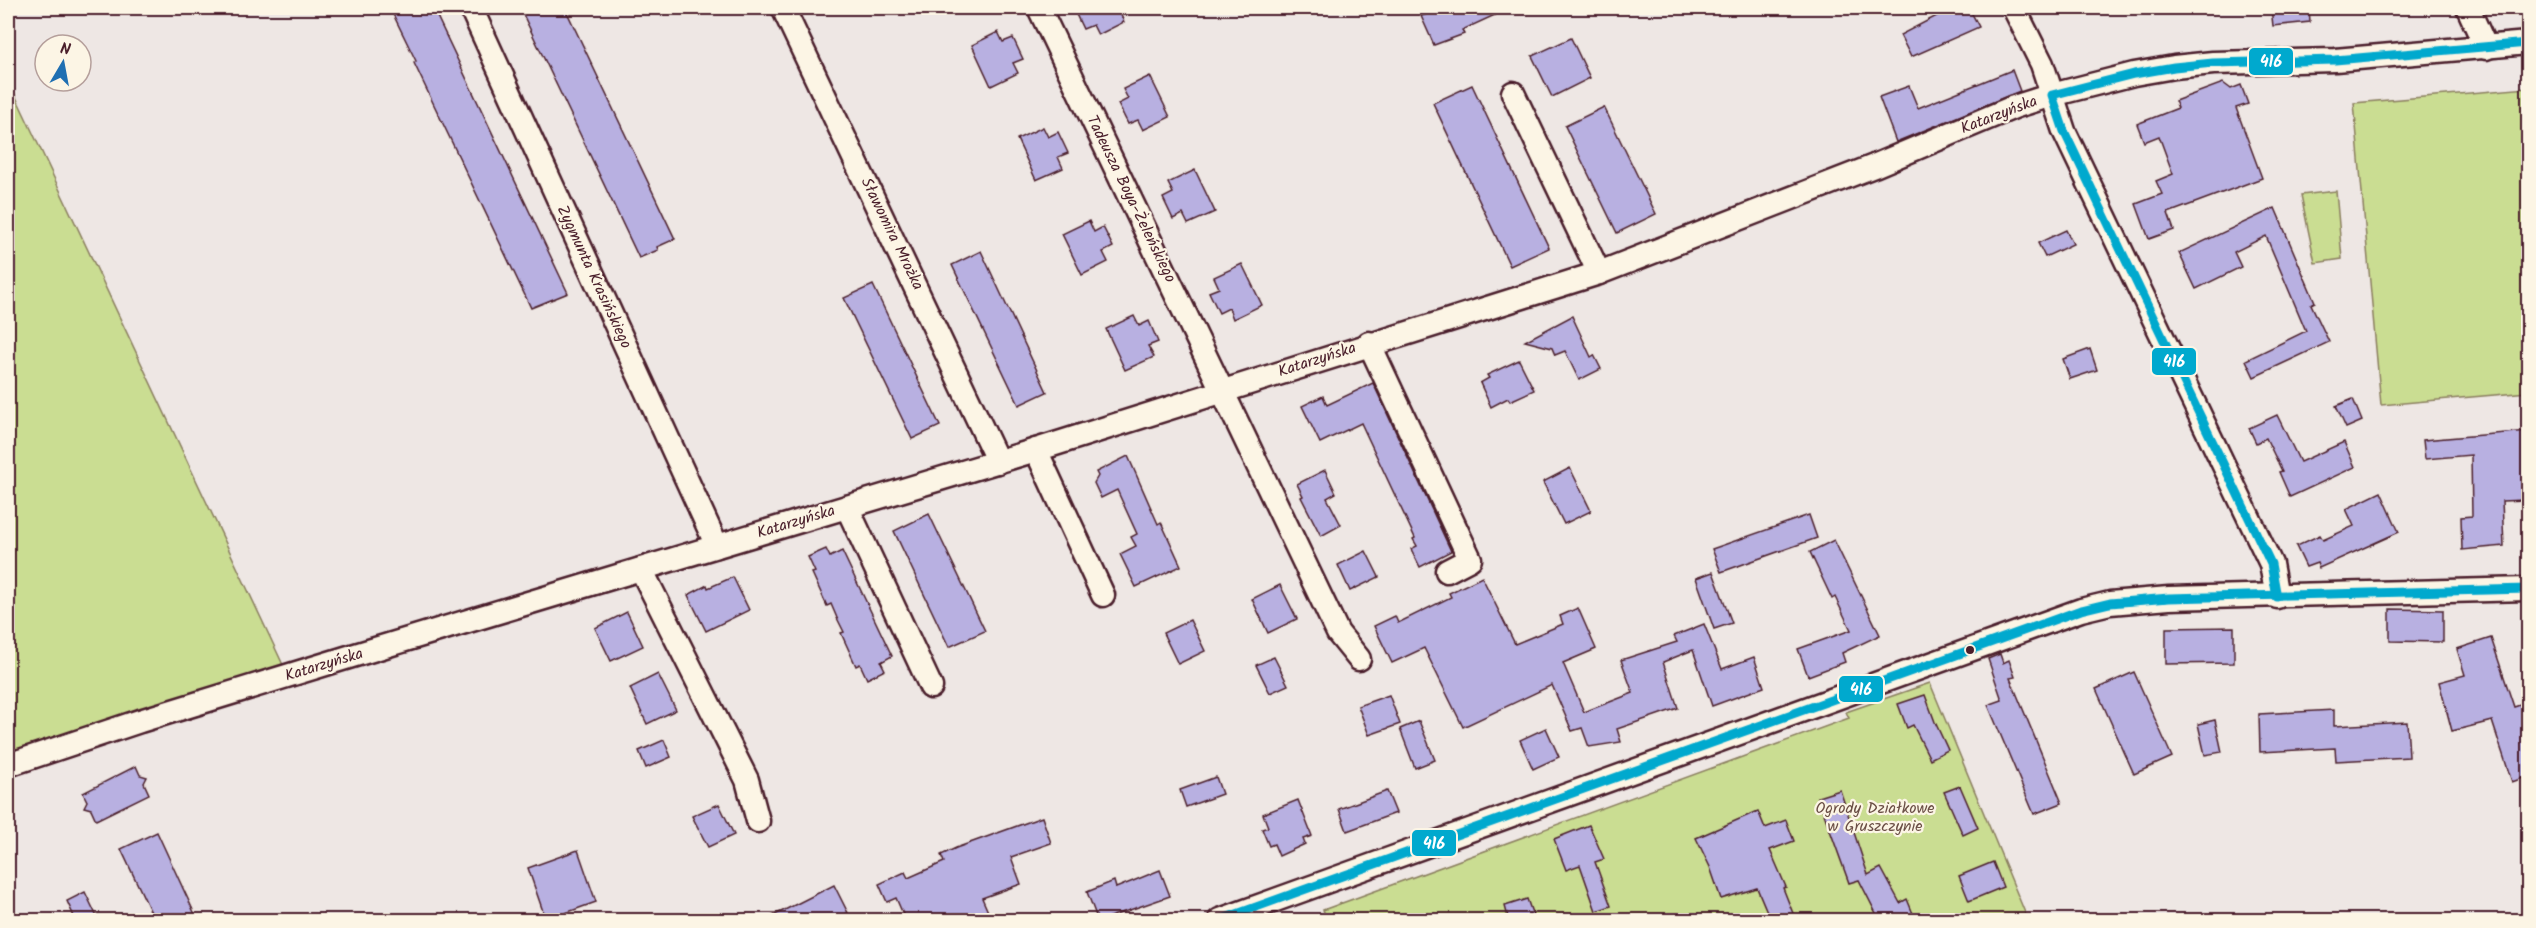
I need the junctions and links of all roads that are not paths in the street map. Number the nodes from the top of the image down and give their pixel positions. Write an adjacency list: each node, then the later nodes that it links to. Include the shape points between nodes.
1 (471, 8): 16 (street, Zygmunta Krasińskiego)
2 (783, 8): 14 (street, Sławomira Mrożka)
3 (1039, 8): 12 (street, Tadeusza Boya-Żeleńskiego)
4 (2014, 8): 9 (street, via 2042,64)
5 (2468, 8): 7 (street)
6 (2529, 43): 7 (street, Katarzyńska)
7 (2486, 48): 9 (street, Katarzyńska, via 2174,67)
8 (1513, 93): 10 (street)
9 (2052, 95): 10 (street, Katarzyńska); 21 (street, via 2064,131 2271,564)
10 (1599, 273): 11 (street, Katarzyńska)
11 (1369, 344): 12 (street, Katarzyńska); 18 (street, via 1470,559)
12 (1224, 390): 13 (street, Katarzyńska); 22 (street, Tadeusza Boya-Żeleńskiego, via 1338,633)
13 (1036, 450): 14 (street, Katarzyńska); 20 (street)
14 (998, 462): 15 (street, Katarzyńska)
15 (847, 507): 16 (street, Katarzyńska); 23 (street, Katarzyńska)
16 (717, 546): 17 (street, Katarzyńska)
17 (641, 570): 24 (street, Katarzyńska); 25 (street, via 747,780)
18 (1447, 571)
19 (2529, 589): 21 (street)
20 (1103, 595)
21 (2277, 597): 26 (street, via 2137,601 2082,610)
22 (1359, 659)
23 (931, 687)
24 (8, 765)
25 (758, 821)
26 (1221, 921)

